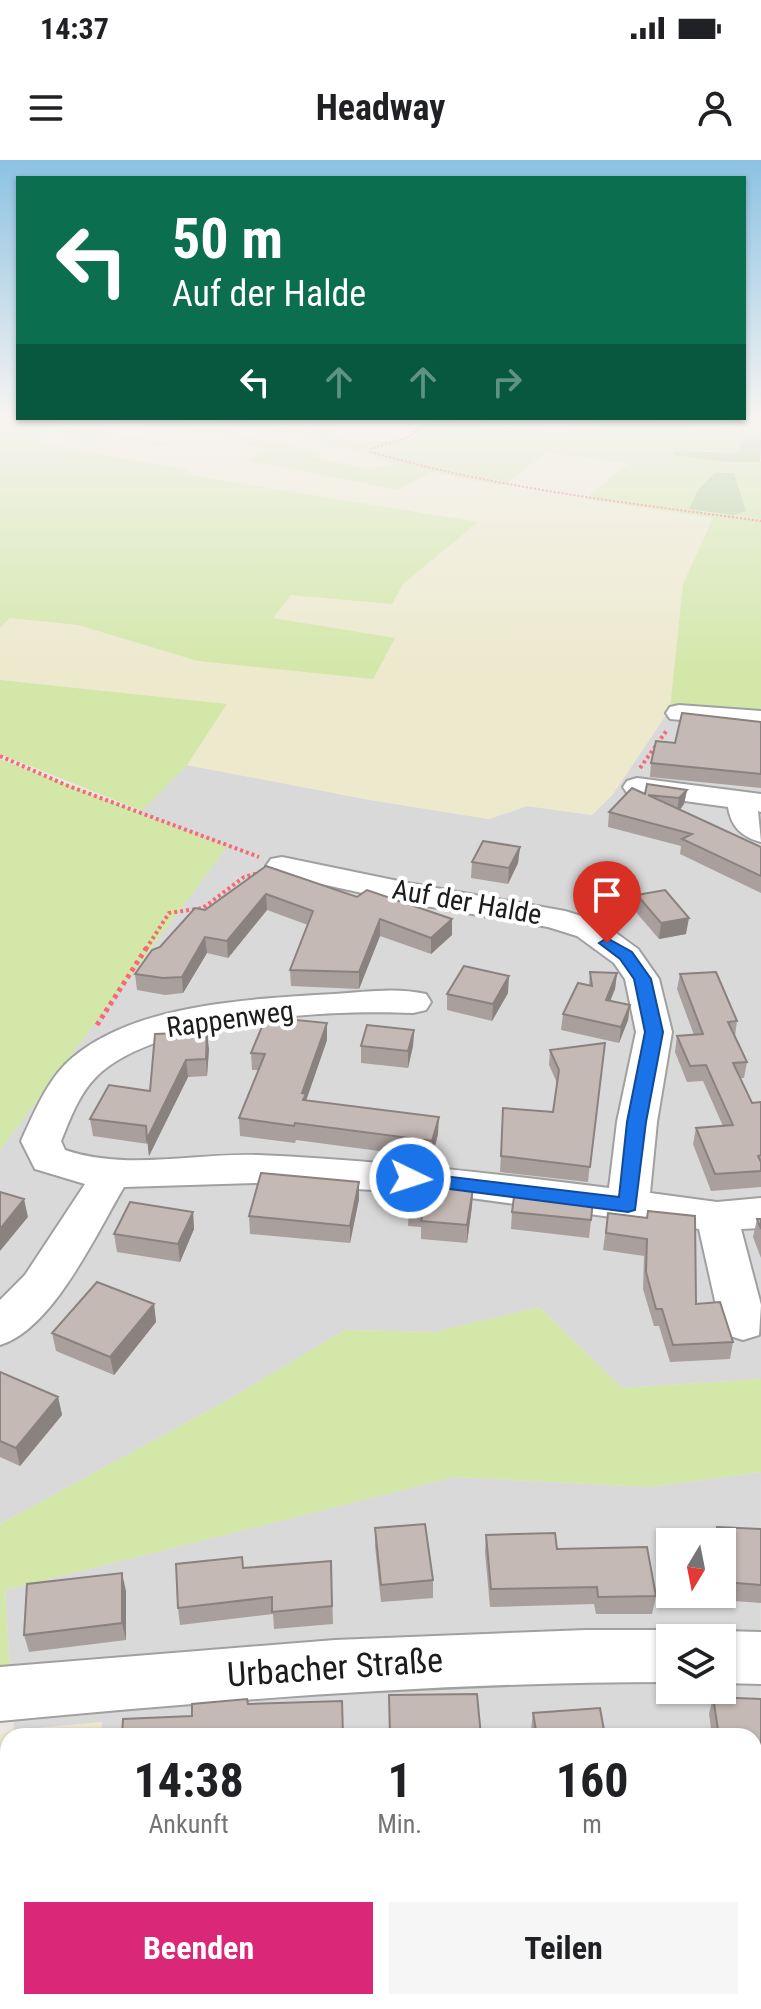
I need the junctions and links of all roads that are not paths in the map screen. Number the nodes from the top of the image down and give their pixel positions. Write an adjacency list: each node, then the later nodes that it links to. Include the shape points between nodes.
1 (679, 713): 2 (street)
2 (761, 719)
3 (638, 779): 4 (street)
4 (751, 802): 5 (street, via 745,821)
5 (761, 833)
6 (282, 866): 9 (street, Auf der Halde, via 553,918 589,929 626,956 642,979 654,1032)
7 (413, 1002): 8 (street, Rappenweg, via 191,1018 129,1037 84,1067 41,1141 49,1159)
8 (112, 1174): 9 (street, via 255,1169 410,1178); 13 (street, via 41,1287)
9 (628, 1205): 11 (street)
10 (761, 1213): 11 (street)
11 (717, 1217): 12 (street)
12 (743, 1323)
13 (0, 1328)
14 (656, 1656): 17 (street, Urbacher Straße, via 316,1665)
15 (736, 1657): 16 (street)
16 (761, 1658)
17 (0, 1694)

